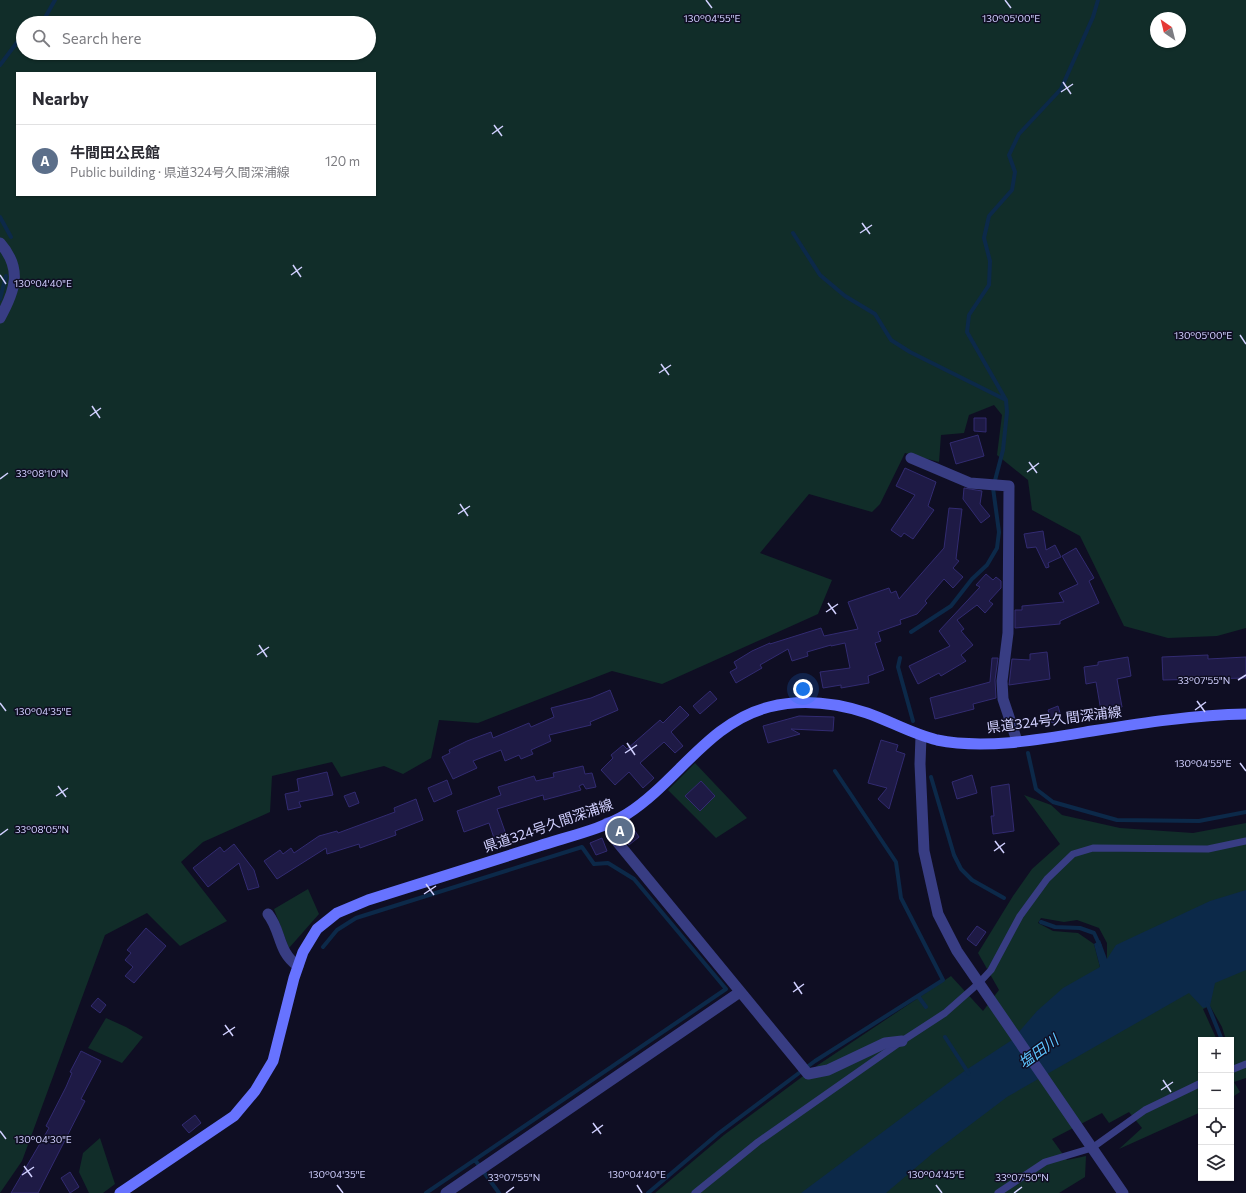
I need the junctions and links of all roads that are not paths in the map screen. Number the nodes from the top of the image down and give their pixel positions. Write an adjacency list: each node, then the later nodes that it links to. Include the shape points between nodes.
1 (0, 243): 2 (street, via 13,263 16,281 10,300)
2 (0, 318)
3 (911, 458): 6 (street, via 970,483 1009,486 1008,633 1002,681 1003,699)
4 (1246, 714): 6 (main road, 県道324号久間深浦線, via 1180,717)
5 (921, 736): 6 (main road, 県道324号久間深浦線, via 974,744); 7 (main road, 県道324号久間深浦線, via 866,713 833,705 802,703 769,707 742,717 717,734 648,798 626,815); 11 (street, via 924,851 938,914)
6 (1017, 741)
7 (607, 823): 10 (main road, 県道324号久間深浦線, via 368,900 336,913 317,929); 12 (street, via 614,838)
8 (1246, 841): 11 (lane, via 1208,849 1093,848 1073,854 1047,879 1020,916 991,970)
9 (268, 914): 10 (street, via 289,960)
10 (298, 966): 18 (main road, 県道324号久間深浦線, via 273,1061 255,1091 234,1116)
11 (978, 984): 13 (lane, via 945,1013); 17 (street)
12 (740, 992): 13 (street, via 808,1074 828,1070 885,1043); 19 (street)
13 (902, 1041): 20 (lane, via 758,1142)
14 (1246, 1064): 15 (lane)
15 (1234, 1069)
16 (1198, 1084): 17 (lane, via 1145,1110)
17 (1092, 1148): 21 (lane, via 1045,1162); 22 (street)
18 (120, 1193)
19 (446, 1193)
20 (695, 1193)
21 (998, 1193)
22 (1123, 1193)

